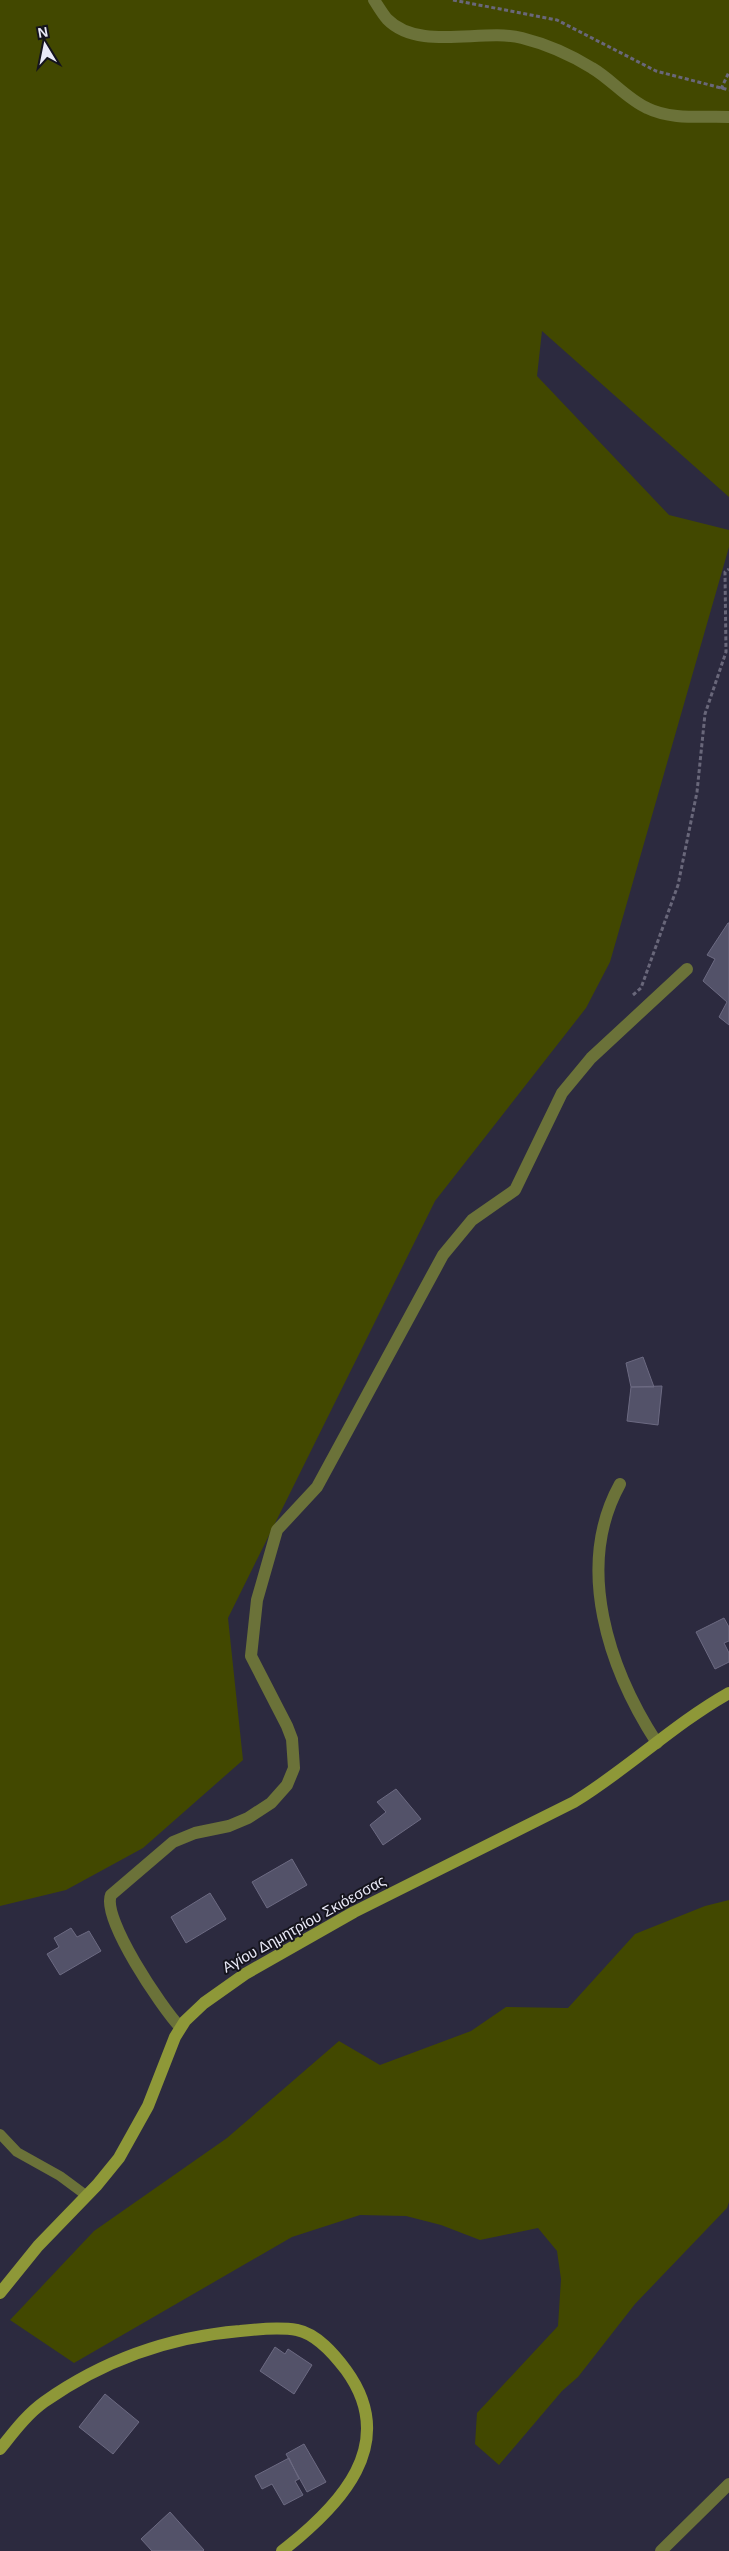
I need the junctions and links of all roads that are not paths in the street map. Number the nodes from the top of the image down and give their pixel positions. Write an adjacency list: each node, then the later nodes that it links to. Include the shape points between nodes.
1 (374, 0): 2 (street, via 387,19 412,34 520,38 549,46 592,68 646,108 667,115)
2 (729, 117)
3 (687, 969): 7 (street, via 590,1058 562,1093 515,1190 472,1220 443,1255 317,1487 277,1530 257,1600 251,1656 290,1732 294,1768 290,1778 271,1803 255,1814 229,1826 186,1836 168,1845 109,1899 112,1913 138,1966 163,2008)
4 (620, 1484): 6 (street, via 603,1528 600,1595 618,1673)
5 (729, 1693): 6 (street, Αγίου Δημητρίου Σκιόεσσας, via 691,1716)
6 (657, 1743): 7 (street, Αγίου Δημητρίου Σκιόεσσας, via 574,1802 354,1912 261,1964 217,1992)
7 (180, 2027): 9 (street, Αγίου Δημητρίου Σκιόεσσας, via 132,2137)
8 (0, 2134): 9 (lane, via 17,2152 60,2176)
9 (87, 2196): 10 (street, Αγίου Δημητρίου Σκιόεσσας, via 38,2246)
10 (0, 2293)
11 (0, 2449): 13 (street, via 42,2403 99,2370 150,2347 213,2333 297,2330 316,2338 353,2380 366,2411 367,2441 360,2467 348,2488 317,2523)
12 (729, 2484): 14 (street)
13 (282, 2551)
14 (661, 2551)

